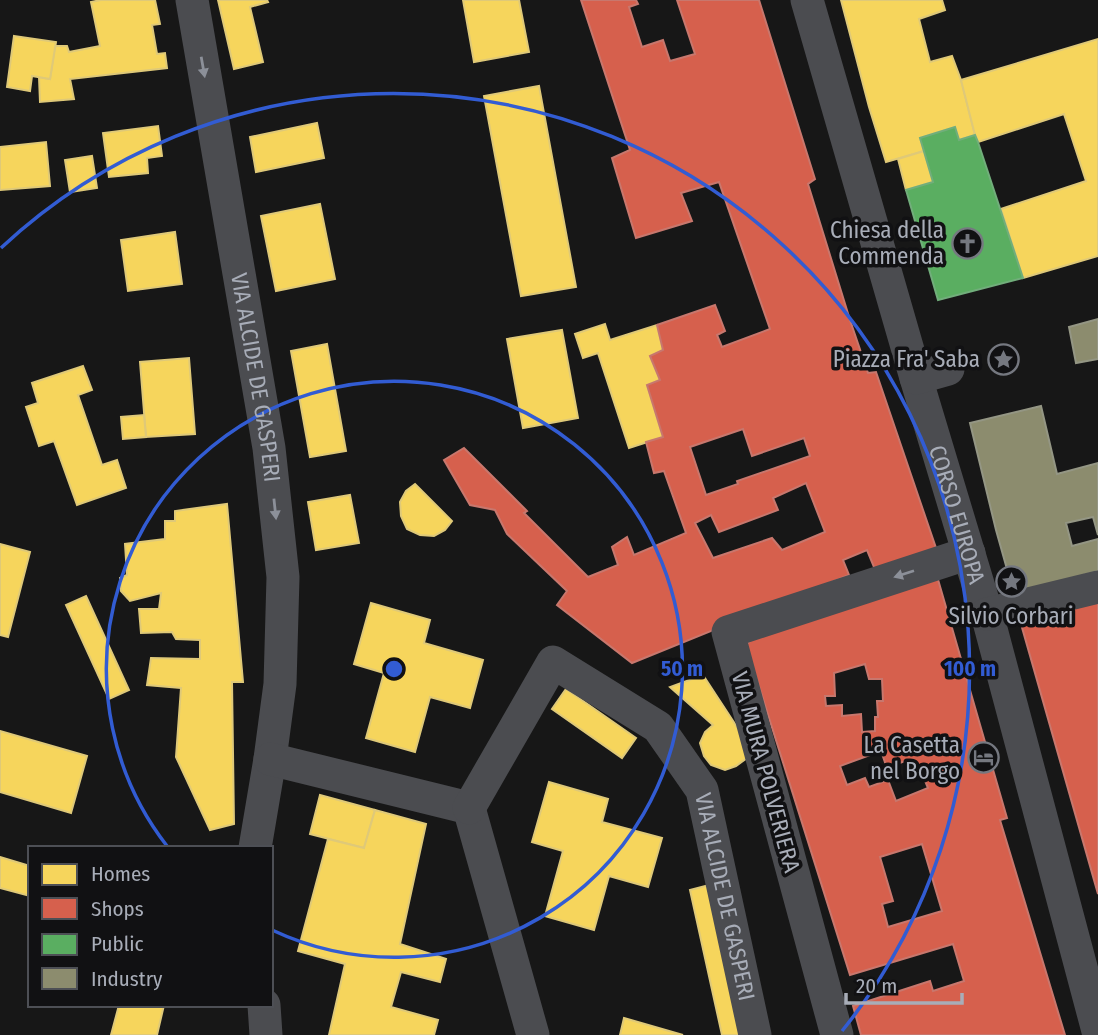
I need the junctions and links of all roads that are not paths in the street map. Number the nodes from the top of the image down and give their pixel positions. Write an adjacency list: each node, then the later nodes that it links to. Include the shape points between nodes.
1 (192, 0): 8 (street, VIA ALCIDE DE GASPERI, one-way to 8, via 269,448 283,577 279,684)
2 (807, 0): 4 (street, CORSO EUROPA)
3 (948, 369): 4 (street)
4 (916, 378): 5 (street, CORSO EUROPA)
5 (969, 553): 7 (street, CORSO EUROPA); 16 (street, VIA MURA POLVERIERA, one-way to 16, via 728,632)
6 (1098, 587): 7 (street)
7 (987, 614): 12 (street, CORSO EUROPA)
8 (270, 759): 9 (street); 10 (street, VIA ALCIDE DE GASPERI)
9 (469, 808): 14 (street); 15 (street, VIA ALCIDE DE GASPERI, via 552,662 658,727 702,790)
10 (255, 846)
11 (264, 1007): 13 (street)
12 (1098, 1031)
13 (267, 1035)
14 (533, 1035)
15 (755, 1035)
16 (837, 1035)

